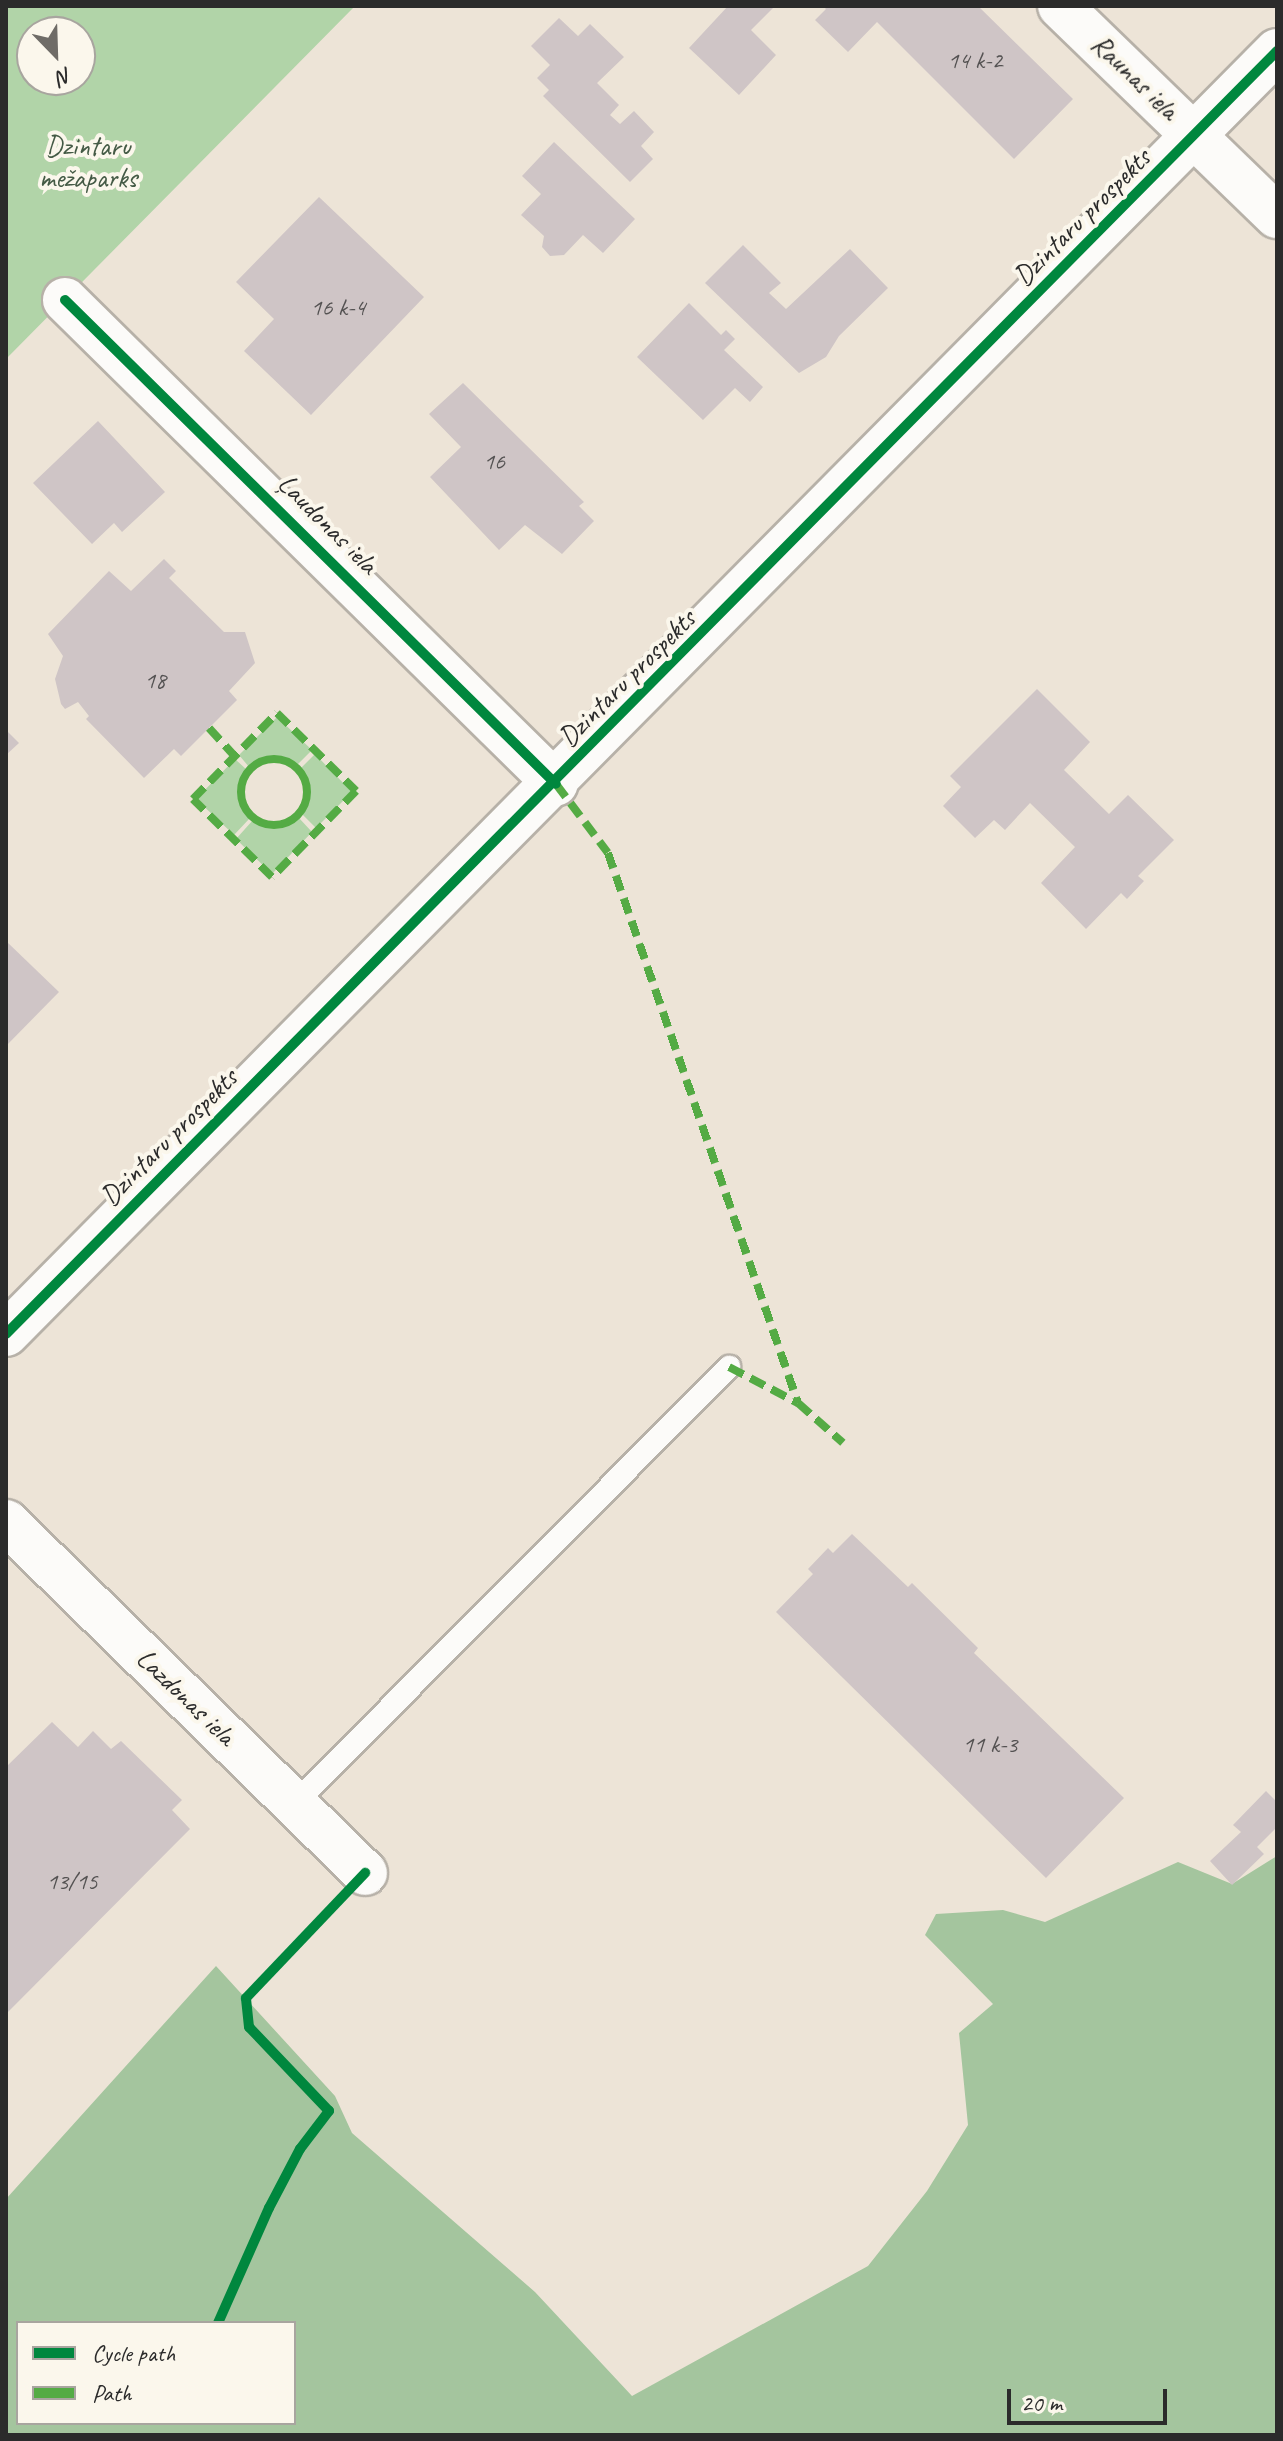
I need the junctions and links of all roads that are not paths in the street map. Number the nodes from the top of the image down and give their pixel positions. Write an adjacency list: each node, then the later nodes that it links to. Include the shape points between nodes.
1 (1060, 6): 3 (street, Raunas iela)
2 (1277, 51): 3 (street, Dzintaru prospekts)
3 (1195, 136): 4 (street, Raunas iela); 6 (street, Dzintaru prospekts)
4 (1277, 216)
5 (65, 300): 6 (street, Ļaudonas iela)
6 (556, 784): 7 (street, Dzintaru prospekts)
7 (6, 1334)
8 (729, 1367): 10 (lane)
9 (6, 1522): 10 (street, Lazdonas iela)
10 (294, 1804): 11 (street, Lazdonas iela)
11 (365, 1873)

